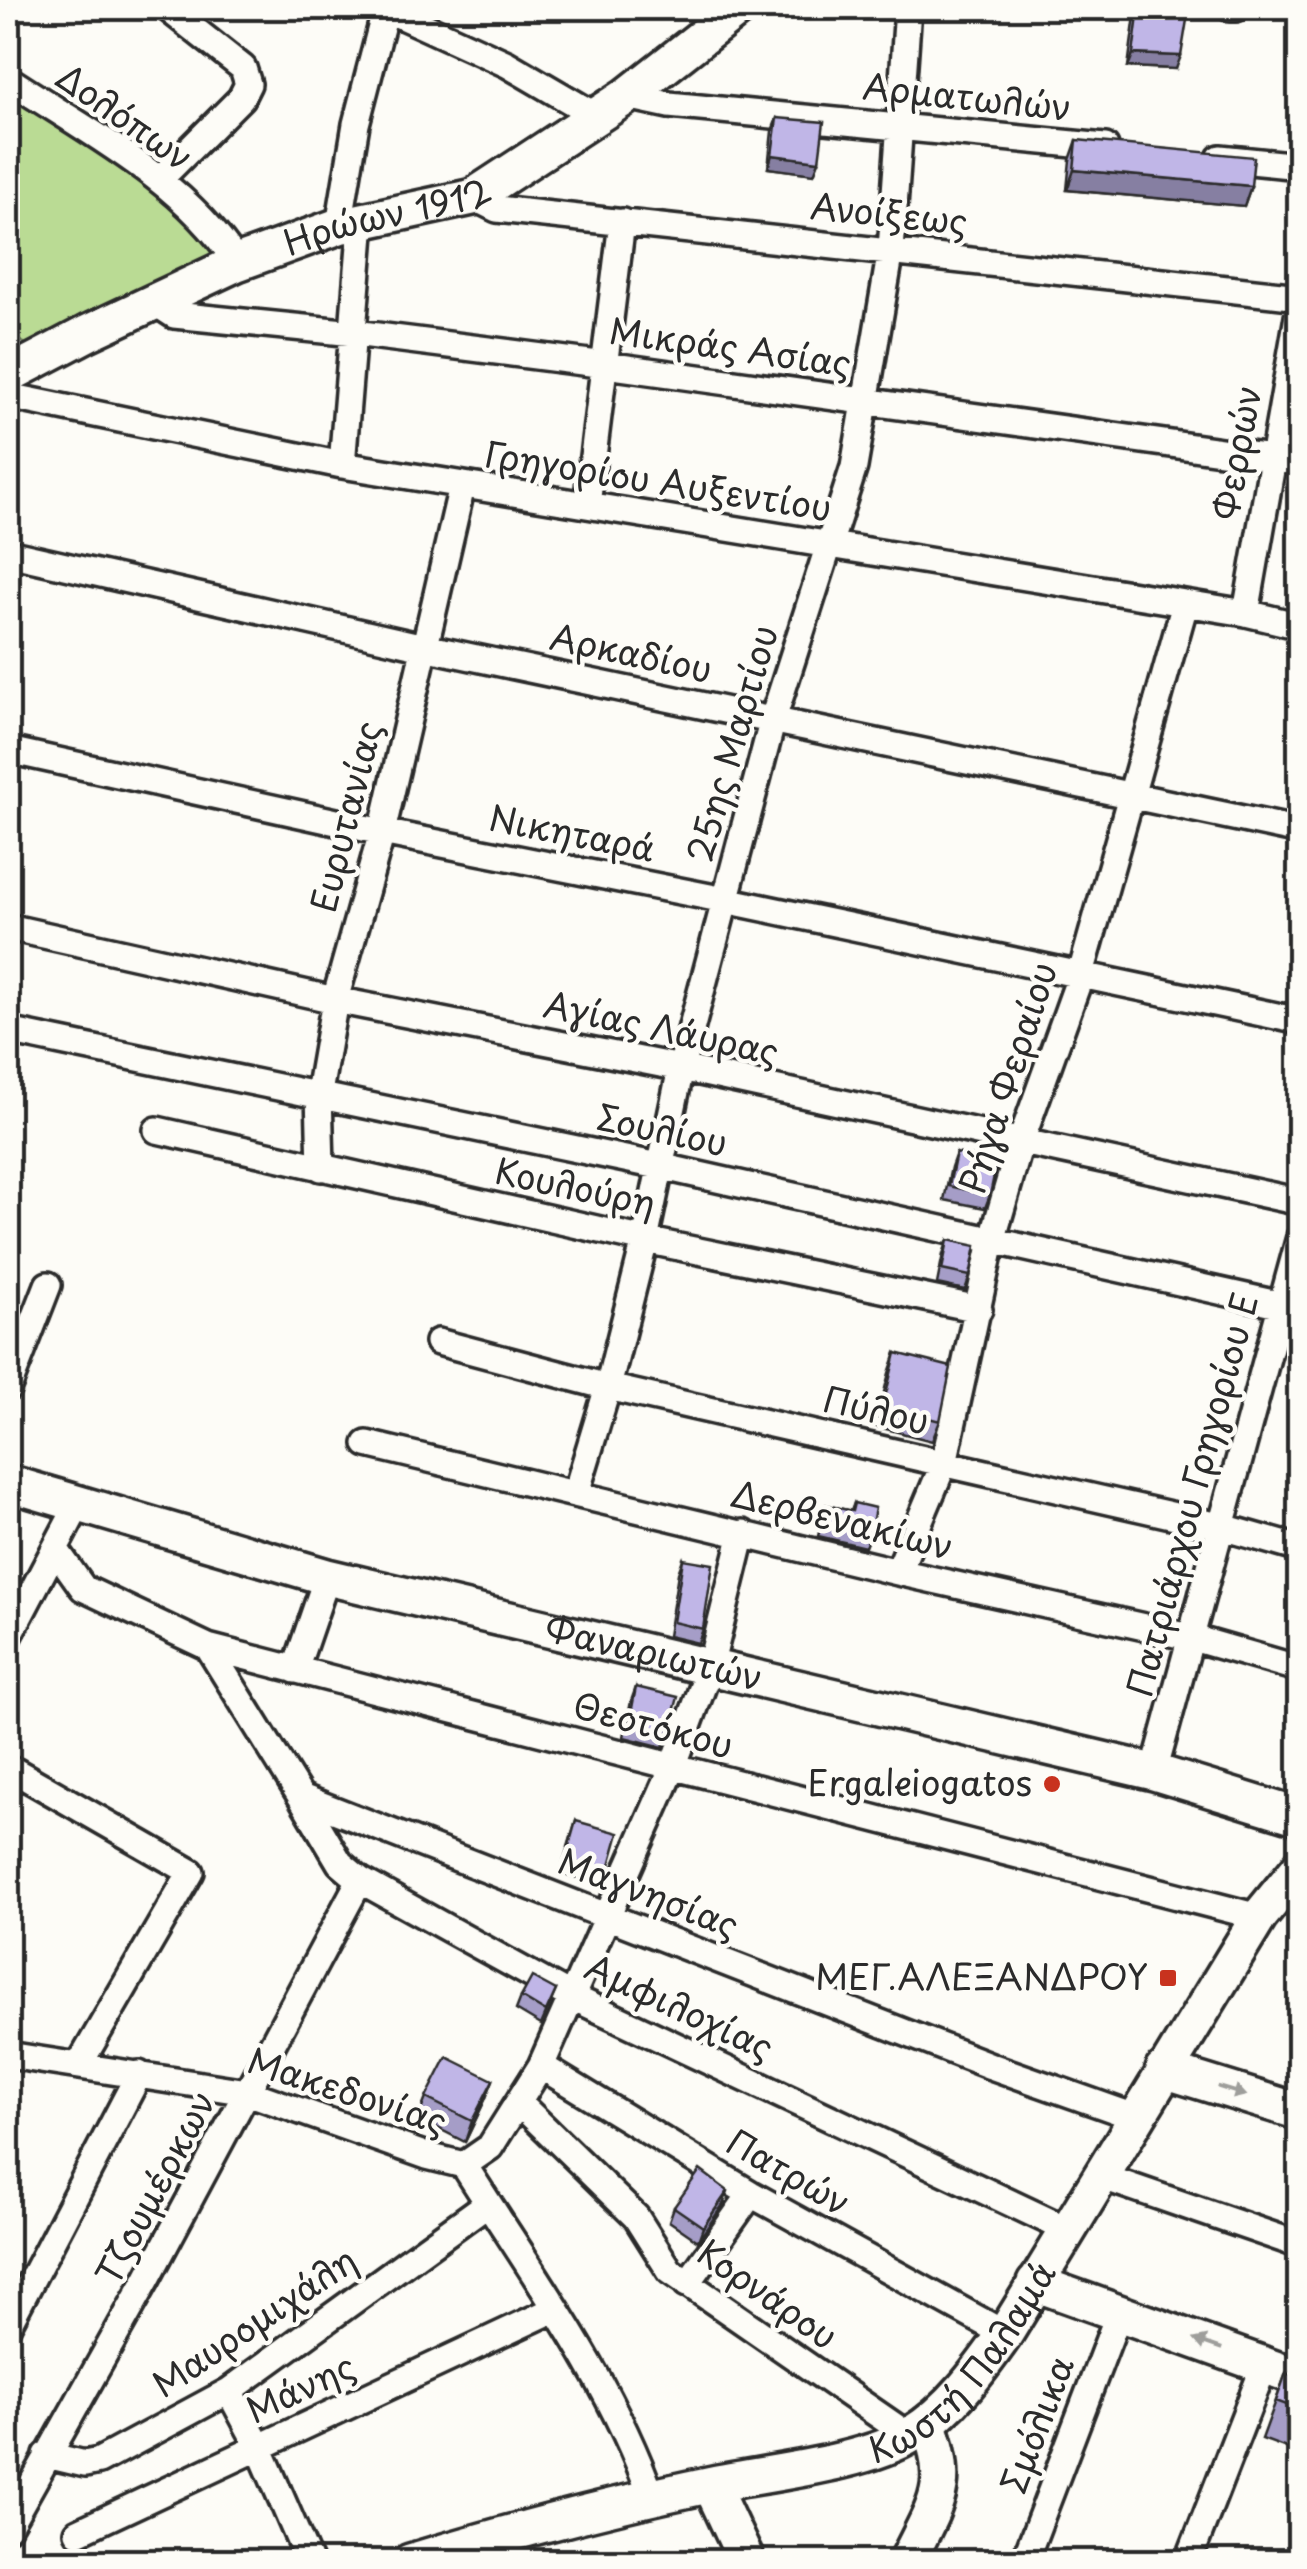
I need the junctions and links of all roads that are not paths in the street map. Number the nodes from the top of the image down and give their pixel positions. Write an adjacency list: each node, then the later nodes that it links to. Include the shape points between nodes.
1 (167, 8): 12 (street, via 243,68 248,84)
2 (385, 8): 7 (street, via 508,64); 15 (street, via 356,124)
3 (908, 8): 8 (street, 25ης Μαρτίου)
4 (728, 10): 6 (street, Ηρώων 1912)
5 (8, 79): 12 (street, Δολόπων)
6 (627, 96): 7 (street, Ηρώων 1912); 8 (street, Αρματωλών)
7 (596, 116): 13 (street, Ηρώων 1912)
8 (902, 127): 9 (street, Αρματωλών); 16 (street, 25ης Μαρτίου)
9 (1121, 148)
10 (1200, 156): 11 (street)
11 (1300, 166)
12 (160, 179): 17 (street, Δολόπων)
13 (474, 197): 14 (street, Ανοίξεως, via 497,208); 15 (street, Ηρώων 1912)
14 (622, 222): 16 (street, Ανοίξεως); 22 (street)
15 (350, 224): 17 (street, Ηρώων 1912); 21 (street)
16 (890, 250): 18 (street, Ανοίξεως); 25 (street, 25ης Μαρτίου)
17 (237, 263): 19 (street, Ηρώων 1912)
18 (1300, 297)
19 (154, 302): 21 (street, Μικράς Ασίας, via 174,315); 23 (street, Ηρώων 1912)
20 (1300, 305): 26 (street, Φερρών)
21 (354, 332): 22 (street, Μικράς Ασίας); 28 (street)
22 (606, 365): 25 (street, Μικράς Ασίας); 30 (street)
23 (8, 375)
24 (8, 396): 28 (street, Γρηγορίου Αυξεντίου)
25 (865, 402): 26 (street, Μικράς Ασίας); 31 (street, 25ης Μαρτίου, via 854,468)
26 (1274, 458): 27 (street, Μικράς Ασίας); 34 (street, Φερρών)
27 (1300, 462)
28 (342, 465): 29 (street, Γρηγορίου Αυξεντίου)
29 (462, 486): 30 (street, Γρηγορίου Αυξεντίου); 36 (street, Ευρυτανίας)
30 (587, 505): 31 (street, Γρηγορίου Αυξεντίου)
31 (829, 546): 33 (street, Γρηγορίου Αυξεντίου); 37 (street, 25ης Μαρτίου)
32 (8, 552): 36 (street, Αρκαδίου)
33 (1185, 604): 34 (street, Γρηγορίου Αυξεντίου); 39 (street, Ρήγα Φεραίου)
34 (1246, 613): 35 (street, Γρηγορίου Αυξεντίου)
35 (1300, 626)
36 (424, 647): 37 (street, Αρκαδίου); 41 (street, Ευρυτανίας)
37 (773, 719): 39 (street, Αρκαδίου); 42 (street, 25ης Μαρτίου)
38 (8, 750): 41 (street, Νικηταρά)
39 (1133, 794): 40 (street, Αρκαδίου); 44 (street, Ρήγα Φεραίου)
40 (1300, 831)
41 (382, 832): 42 (street, Νικηταρά); 45 (street, Ευρυτανίας)
42 (726, 900): 44 (street, Νικηταρά); 48 (street, 25ης Μαρτίου)
43 (8, 927): 45 (street, Αγίας Λάυρας)
44 (1080, 977): 46 (street, Νικηταρά); 51 (street, Ρήγα Φεραίου)
45 (336, 1000): 48 (street, Αγίας Λάυρας); 49 (street, Ευρυτανίας)
46 (1300, 1021)
47 (8, 1031): 49 (street, Σουλίου)
48 (682, 1068): 51 (street, Αγίας Λάυρας); 52 (street, 25ης Μαρτίου)
49 (319, 1093): 52 (street, Σουλίου); 53 (street, Ευρυτανίας)
50 (158, 1130): 53 (street, Κουλούρη)
51 (1021, 1142): 54 (street, Αγίας Λάυρας); 57 (street, Ρήγα Φεραίου)
52 (660, 1166): 56 (street, 25ης Μαρτίου); 57 (street, Σουλίου)
53 (321, 1168): 56 (street, Κουλούρη)
54 (1300, 1202)
55 (1300, 1237): 59 (street, Πατριάρχου Γρηγορίου Ε)
56 (645, 1240): 60 (street, Κουλούρη); 62 (street, 25ης Μαρτίου)
57 (992, 1241): 59 (street, Σουλίου); 60 (street, Ρήγα Φεραίου)
58 (48, 1285): 63 (street)
59 (1291, 1306): 69 (street, Πατριάρχου Γρηγορίου Ε)
60 (979, 1309): 65 (street, Ρήγα Φεραίου)
61 (438, 1342): 62 (street, Πύλου)
62 (608, 1387): 65 (street, Πύλου); 67 (street, 25ης Μαρτίου)
63 (8, 1388)
64 (366, 1444): 67 (street, Δερβενακίων)
65 (944, 1463): 69 (street, Πύλου); 73 (street, Ρήγα Φεραίου)
66 (8, 1483): 68 (street, Φαναριωτών)
67 (576, 1493): 70 (street, Δερβενακίων)
68 (79, 1503): 71 (street); 74 (street, Φαναριωτών)
69 (1219, 1526): 72 (street, Πύλου); 75 (street, Πατριάρχου Γρηγορίου Ε)
70 (742, 1533): 73 (street, Δερβενακίων); 78 (street)
71 (56, 1550): 76 (street); 77 (street, Θεοτόκου, via 83,1588)
72 (1300, 1550)
73 (898, 1572): 75 (street, Δερβενακίων)
74 (327, 1577): 78 (street, Φαναριωτών); 80 (street)
75 (1189, 1637): 79 (street, Δερβενακίων); 82 (street, Πατριάρχου Γρηγορίου Ε)
76 (8, 1638)
77 (208, 1647): 80 (street, Θεοτόκου); 84 (street)
78 (710, 1668): 81 (street); 82 (street, Φαναριωτών)
79 (1300, 1669)
80 (295, 1670): 81 (street, Θεοτόκου)
81 (674, 1767): 88 (street); 89 (street, Θεοτόκου)
82 (1154, 1772): 85 (street, Φαναριωτών)
83 (8, 1785): 92 (street, via 15,1771 191,1872)
84 (302, 1797): 86 (street, Αμφιλοχίας, via 340,1863); 88 (street, Μαγνησίας)
85 (1300, 1817)
86 (360, 1880): 90 (street, Αμφιλοχίας); 96 (street, Τζουμέρκων)
87 (1293, 1884): 89 (street, Κωστή Παλαμά)
88 (607, 1916): 90 (street); 99 (street, Μαγνησίας)
89 (1259, 1917): 94 (street, Κωστή Παλαμά)
90 (570, 1996): 93 (street); 104 (street, Αμφιλοχίας)
91 (8, 2054): 92 (street, Μακεδονίας)
92 (79, 2066): 95 (street, Μακεδονίας)
93 (541, 2066): 97 (street); 102 (street, Πατρών)
94 (1164, 2070): 98 (street, one-way to 98); 99 (street, Κωστή Παλαμά)
95 (139, 2074): 96 (street, Μακεδονίας); 110 (street, Τζουμέρκων)
96 (247, 2092): 100 (street, Μακεδονίας); 117 (street, Τζουμέρκων)
97 (520, 2104): 100 (street, via 490,2148); 107 (street, Κορνάρου, via 636,2217 670,2271)
98 (1300, 2112)
99 (1135, 2118): 101 (street, Κωστή Παλαμά)
100 (464, 2165): 103 (street, Μακεδονίας)
101 (1100, 2176): 104 (street, Κωστή Παλαμά); 105 (street)
102 (750, 2194): 107 (street); 111 (street, Πατρών)
103 (488, 2203): 108 (street, Μακεδονίας); 114 (street, Μαυρομιχάλη)
104 (1068, 2230): 106 (street, Κωστή Παλαμά)
105 (1300, 2245)
106 (1035, 2282): 109 (street); 111 (street, Κωστή Παλαμά)
107 (686, 2284): 115 (street, Κορνάρου)
108 (555, 2309): 116 (street, Μάνης); 119 (street, Μακεδονίας, via 632,2442)
109 (1118, 2313): 112 (street, one-way to 109); 127 (street, Σμόλικα)
110 (8, 2325)
111 (1005, 2334): 115 (street, Κωστή Παλαμά)
112 (1265, 2364): 113 (street); 128 (street)
113 (1300, 2378)
114 (229, 2391): 116 (street); 117 (street, Μαυρομιχάλη, via 99,2461)
115 (919, 2429): 118 (street, Κωστή Παλαμά, via 869,2453); 126 (street, via 942,2466 932,2510)
116 (260, 2447): 121 (street, Μάνης); 123 (street)
117 (47, 2456): 120 (street, Τζουμέρκων)
118 (712, 2484): 119 (street, Κωστή Παλαμά); 125 (street)
119 (652, 2498): 122 (street, Κωστή Παλαμά)
120 (8, 2526)
121 (78, 2532)
122 (452, 2556): 124 (street, Κωστή Παλαμά)
123 (309, 2562)
124 (410, 2562)
125 (747, 2562)
126 (907, 2562)
127 (1024, 2562)
128 (1188, 2562)

